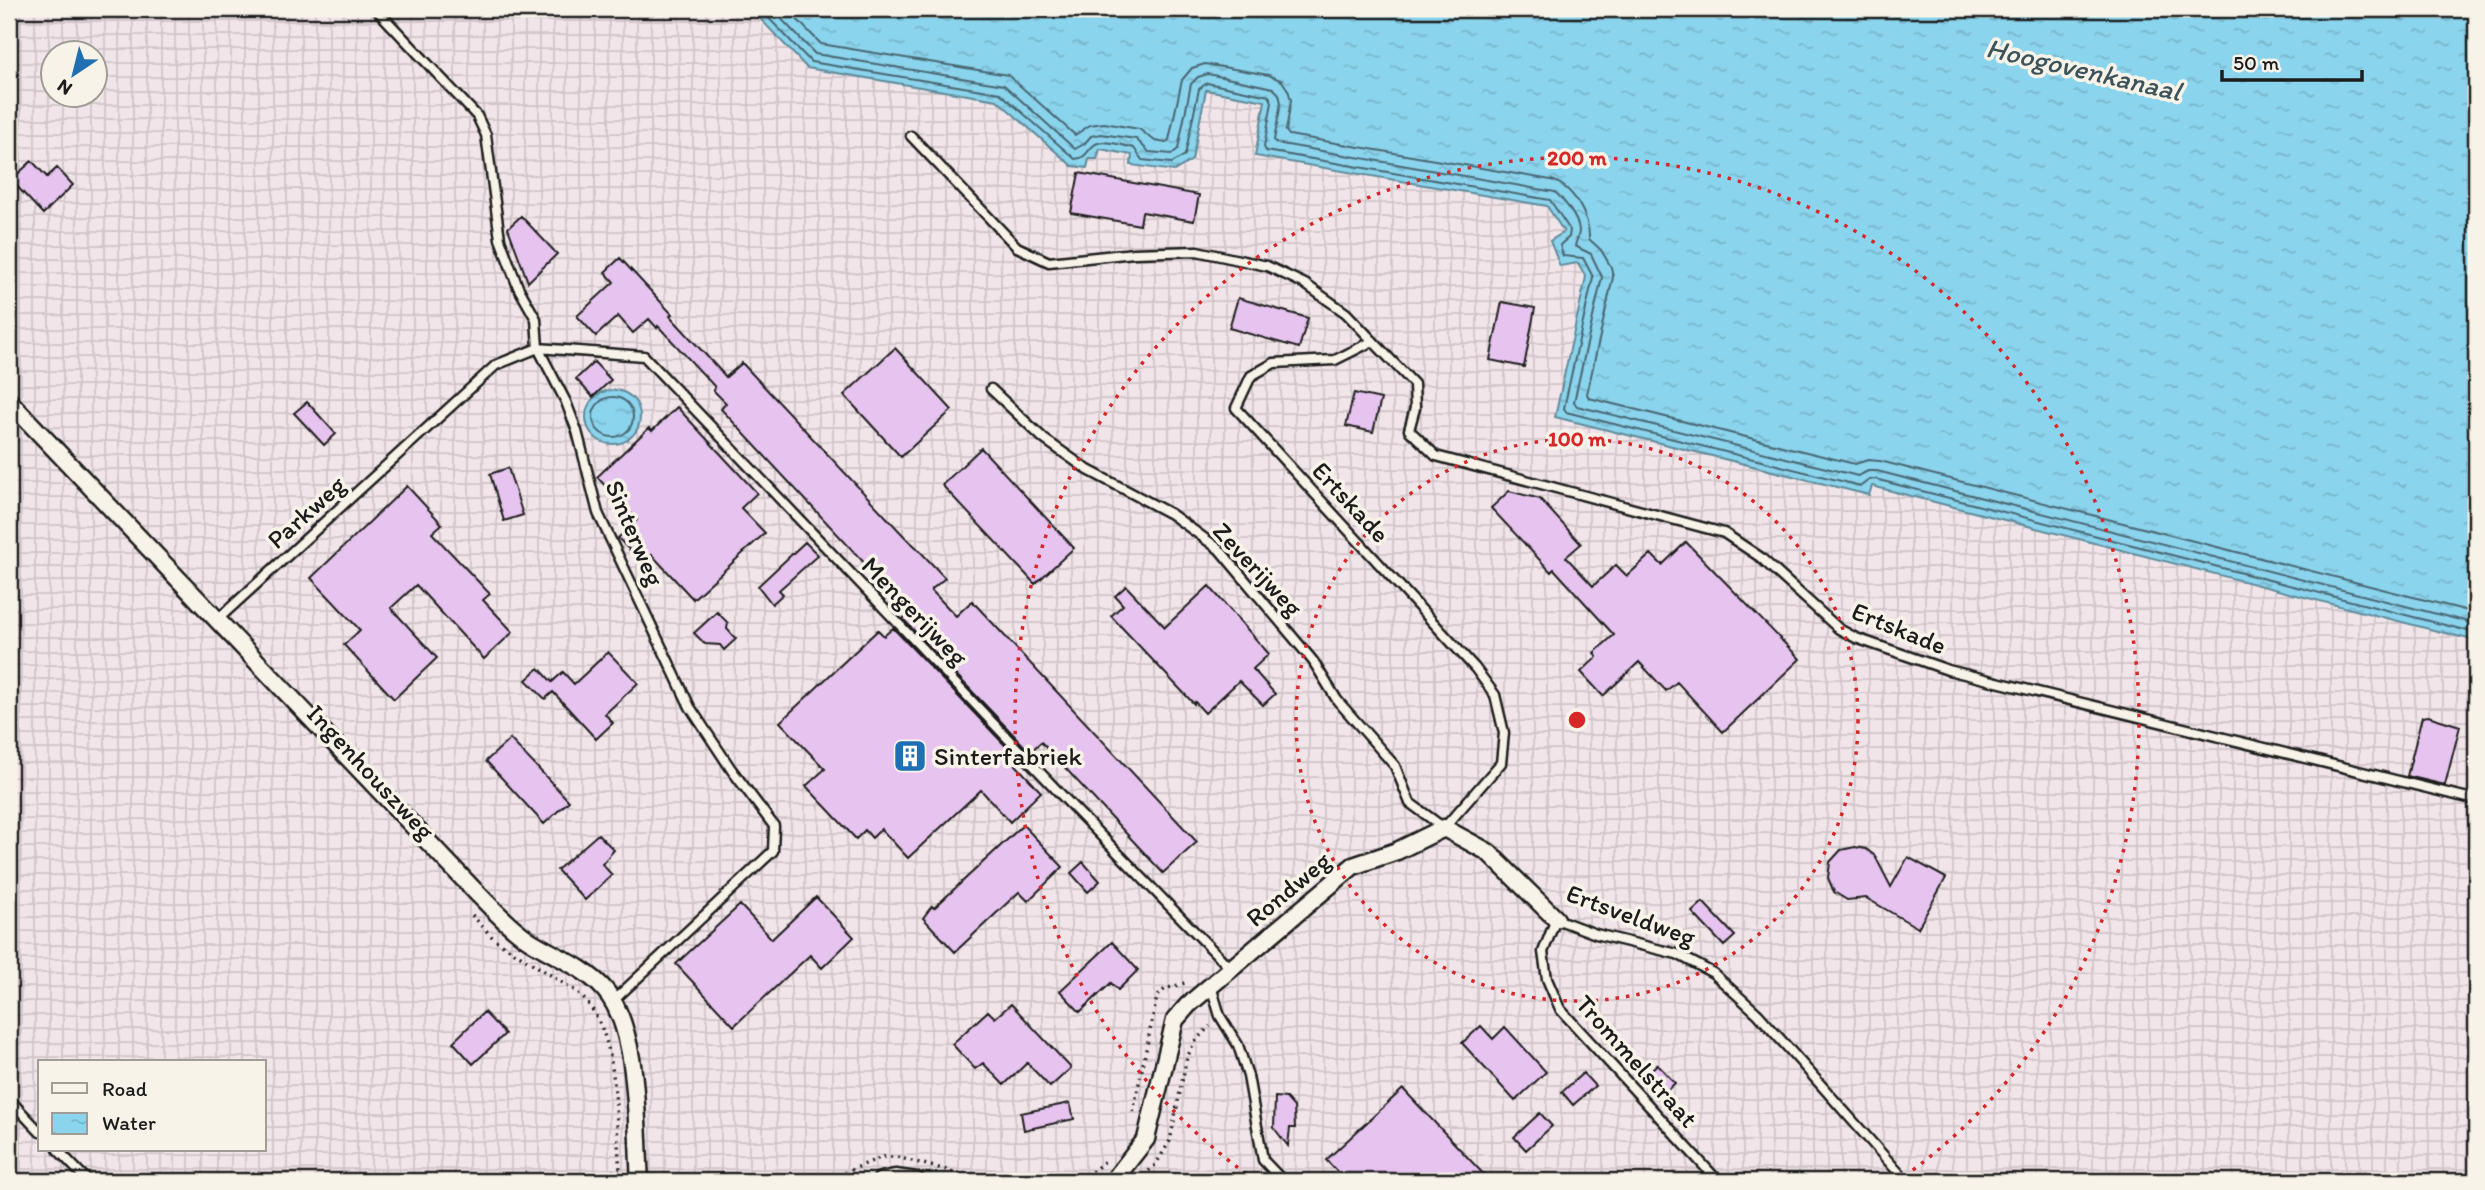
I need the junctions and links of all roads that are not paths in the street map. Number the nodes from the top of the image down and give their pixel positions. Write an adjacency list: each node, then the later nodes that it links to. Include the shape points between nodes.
1 (376, 9): 4 (lane, Sinterweg, via 477,116 486,135 500,239 536,319)
2 (911, 136): 3 (lane, Ertskade, via 1017,247 1049,262 1196,251 1268,266 1346,313)
3 (1373, 341): 8 (lane, Ertskade, via 1414,384 1415,408 1409,430 1436,456 1724,533 1760,557 1839,629 1856,638 1948,670); 9 (lane, Ertskade, via 1335,360 1275,363 1251,376 1236,408 1495,695 1504,733 1501,763)
4 (538, 348): 7 (lane, Parkweg, via 496,365); 11 (lane, Mengerijweg, via 644,356); 13 (lane, Sinterweg, via 578,431 598,513 690,707 774,826 773,851)
5 (991, 390): 9 (lane, Zeverijweg, via 1077,463 1171,514 1219,549 1395,766 1410,803)
6 (9, 401): 7 (street, Ingenhouszweg)
7 (216, 621): 13 (street, Ingenhouszweg, via 474,890 527,939 592,978)
8 (2476, 800)
9 (1444, 828): 10 (street, Ertsveldweg, via 1489,852); 11 (street, Rondweg, via 1353,866)
10 (1556, 919): 23 (lane, Trommelstraat, via 1543,952 1547,979 1560,1009); 24 (lane, Ertsveldweg, via 1677,954 1713,973 1758,1014)
11 (1231, 969): 12 (street, Rondweg)
12 (1211, 986): 21 (street, Rondweg, via 1175,1020 1146,1139); 22 (lane, via 1248,1076 1263,1160)
13 (613, 1001): 18 (street, Ingenhouszweg, via 630,1047)
14 (9, 1099): 15 (lane)
15 (38, 1130)
16 (60, 1152): 17 (lane)
17 (88, 1181)
18 (640, 1181)
19 (881, 1181): 20 (street)
20 (916, 1181)
21 (1113, 1181)
22 (1283, 1181)
23 (1718, 1181)
24 (1906, 1181)

